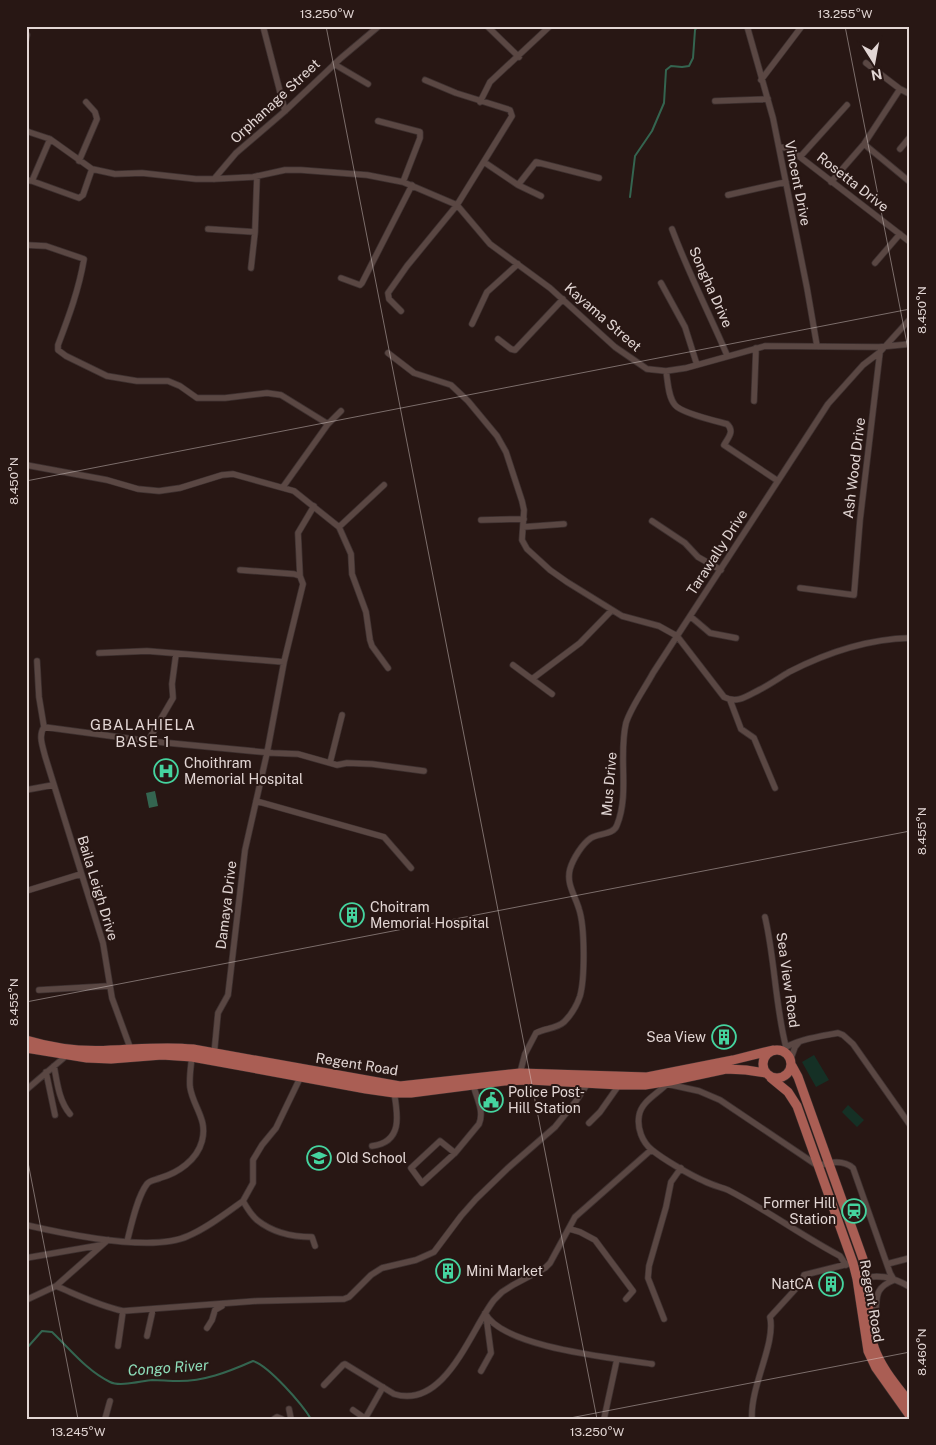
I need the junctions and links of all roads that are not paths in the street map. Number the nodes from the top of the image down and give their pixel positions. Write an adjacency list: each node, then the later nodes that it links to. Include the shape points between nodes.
1 (263, 26): 20 (street)
2 (379, 26): 9 (street, Orphanage Street)
3 (487, 26): 7 (street)
4 (550, 26): 7 (street)
5 (747, 26): 11 (street, Vincent Drive)
6 (802, 26): 11 (street)
7 (519, 57): 18 (street, via 490,82)
8 (866, 63): 13 (street)
9 (334, 64): 12 (street); 20 (street, Orphanage Street)
10 (425, 80): 18 (street)
11 (761, 80): 15 (street, Vincent Drive)
12 (368, 84)
13 (900, 89): 14 (street); 25 (street)
14 (910, 94)
15 (768, 99): 16 (street); 26 (street, Vincent Drive)
16 (715, 101)
17 (86, 102): 29 (street, via 97,119)
18 (480, 102): 30 (street, via 510,110 512,114)
19 (847, 105): 28 (street)
20 (286, 111): 33 (street, Orphanage Street, via 236,153)
21 (378, 121): 36 (street, via 420,132)
22 (26, 131): 24 (street)
23 (910, 137): 27 (street)
24 (50, 139): 29 (street); 35 (street)
25 (864, 144): 38 (street); 39 (street)
26 (779, 147): 28 (street, Rosetta Drive); 37 (street, Vincent Drive)
27 (900, 149)
28 (800, 156): 38 (street, Rosetta Drive)
29 (80, 161): 31 (street)
30 (484, 162): 41 (street); 44 (street)
31 (92, 169): 33 (street, via 115,174); 35 (street, via 79,198)
32 (258, 176): 33 (street); 36 (street, via 301,170 367,175); 48 (street)
33 (214, 178)
34 (599, 178): 41 (street, via 536,162)
35 (29, 181)
36 (403, 182): 40 (street)
37 (786, 182): 42 (street); 63 (street, Vincent Drive)
38 (831, 182): 49 (street, Rosetta Drive)
39 (910, 182)
40 (412, 185): 44 (street); 54 (street, via 362,283)
41 (518, 185): 43 (street)
42 (728, 195)
43 (541, 196)
44 (457, 206): 52 (street, Kayama Street, via 486,240); 57 (street, via 388,293 389,299)
45 (672, 228): 66 (street, Songha Drive, via 694,285)
46 (208, 230): 48 (street)
47 (910, 231): 49 (street)
48 (256, 232): 53 (street)
49 (905, 238): 51 (street)
50 (26, 246): 71 (street, via 46,246 84,259 73,308 58,345 58,350 66,356 114,378 168,381 197,398 281,395)
51 (875, 263)
52 (518, 264): 56 (street, Kayama Street); 59 (street, via 487,292)
53 (251, 268)
54 (342, 278)
55 (661, 282): 67 (street, via 685,328)
56 (563, 299): 60 (street, via 516,350); 68 (street, Kayama Street, via 615,347 647,369)
57 (401, 311)
58 (910, 319): 64 (street)
59 (472, 324)
60 (498, 339)
61 (910, 344): 64 (street)
62 (761, 346): 63 (street, Kayama Street); 66 (street, Kayama Street); 69 (street)
63 (817, 346): 64 (street, Kayama Street)
64 (882, 349): 73 (street, Tarawally Drive, via 834,398); 86 (street, Ash Wood Drive, via 854,594)
65 (388, 354): 77 (street, via 414,374 451,385 497,436 519,488)
66 (728, 355): 67 (street, Kayama Street)
67 (697, 365): 68 (street, Kayama Street)
68 (666, 371): 73 (street, via 675,406 727,424 731,431 724,445)
69 (754, 401)
70 (342, 411): 71 (street)
71 (328, 424): 75 (street)
72 (26, 465): 75 (street, via 159,491 234,474)
73 (778, 481): 84 (street, Tarawally Drive)
74 (384, 485): 81 (street)
75 (283, 487): 76 (street)
76 (314, 506): 81 (street); 85 (street, Damaya Drive, via 298,533)
77 (524, 519): 78 (street); 82 (street)
78 (481, 520)
79 (652, 521): 84 (street, via 685,543 698,557)
80 (564, 524): 82 (street)
81 (339, 527): 97 (street, via 351,554 352,574 366,612 372,646)
82 (523, 527): 87 (street, via 524,545 550,570)
83 (240, 570): 85 (street)
84 (721, 570): 88 (street, Tarawally Drive)
85 (300, 576): 95 (street, Damaya Drive, via 303,584)
86 (800, 588)
87 (612, 610): 89 (street, via 622,616 660,626); 98 (street, via 573,649)
88 (690, 616): 89 (street, Tarawally Drive); 90 (street, via 710,633)
89 (677, 636): 100 (street, via 719,693); 130 (street, Mus Drive, via 626,723 622,800 617,826 589,839 570,868 570,885 583,923 579,997 570,1016 561,1024 536,1033)
90 (736, 638)
91 (910, 638): 100 (street, via 838,650 788,672 743,698)
92 (100, 653): 93 (street, via 147,651)
93 (176, 654): 95 (street); 103 (street, via 173,698)
94 (37, 661): 102 (street, Baila Leigh Drive)
95 (284, 662): 104 (street, Damaya Drive)
96 (513, 665): 98 (street)
97 (388, 668)
98 (532, 679): 99 (street)
99 (552, 694)
100 (730, 700): 108 (street, via 741,729 754,738)
101 (342, 715): 105 (street)
102 (44, 727): 103 (street); 107 (street, Baila Leigh Drive, via 41,737)
103 (148, 741): 104 (street)
104 (267, 753): 105 (street, via 298,754); 110 (street, Damaya Drive)
105 (330, 763): 106 (street, via 372,764)
106 (424, 772)
107 (53, 785): 109 (street); 112 (street, Baila Leigh Drive)
108 (775, 788)
109 (26, 790)
110 (256, 801): 111 (street, via 384,837); 124 (street, Damaya Drive, via 243,865 228,995 218,1013)
111 (411, 868)
112 (81, 874): 113 (street); 115 (street, Baila Leigh Drive, via 103,943)
113 (26, 891)
114 (765, 917): 120 (street, Sea View Road, via 773,952)
115 (109, 986): 116 (street); 121 (street, Baila Leigh Drive)
116 (40, 990)
117 (26, 1040): 121 (main road, Regent Road, via 42,1045)
118 (799, 1042): 120 (street); 125 (street); 141 (street, via 838,1033 848,1039)
119 (26, 1048): 123 (main road, Regent Road)
120 (780, 1049): 125 (main road); 128 (main road, Regent Road); 131 (main road, via 763,1061)
121 (132, 1053): 122 (main road, Regent Road); 123 (main road, Regent Road, via 111,1059)
122 (193, 1053): 124 (main road, Regent Road); 152 (street, via 190,1087 204,1127 202,1141 197,1154 188,1163 147,1184)
123 (66, 1055): 126 (street)
124 (214, 1056): 129 (main road, Regent Road)
125 (791, 1062): 131 (main road, via 790,1071 781,1078); 145 (main road, Regent Road)
126 (54, 1066): 127 (street); 138 (street, via 65,1108)
127 (46, 1072): 137 (street); 139 (street)
128 (674, 1072): 130 (main road, Regent Road, via 638,1078); 134 (street)
129 (302, 1073): 136 (main road, Regent Road, via 366,1089); 148 (street, via 276,1128 254,1160 253,1183)
130 (520, 1073): 132 (main road, Regent Road)
131 (769, 1076): 134 (main road, Regent Road, via 726,1069); 146 (main road, Regent Road, via 793,1099)
132 (472, 1082): 133 (main road, Regent Road); 136 (main road, Regent Road, via 425,1092); 144 (street, via 481,1118)
133 (588, 1082): 135 (main road, Regent Road); 166 (street, via 555,1127 476,1199 430,1255 382,1268 344,1299)
134 (668, 1083): 135 (main road, Regent Road); 143 (street, via 647,1101 638,1116 644,1142); 146 (street, via 720,1100)
135 (619, 1085): 140 (street)
136 (394, 1089): 142 (street, via 398,1117 393,1134 386,1142)
137 (26, 1090)
138 (70, 1114)
139 (55, 1115)
140 (589, 1123)
141 (910, 1125)
142 (372, 1146)
143 (651, 1150): 147 (street); 150 (street, via 583,1208)
144 (455, 1153): 144 (street, via 422,1183 411,1168 440,1141)
145 (828, 1163): 146 (street); 158 (street, via 844,1163 853,1168); 159 (main road, Regent Road, via 858,1242)
146 (818, 1166): 157 (main road, Regent Road)
147 (681, 1168): 157 (street, via 761,1209); 170 (street, via 671,1182 649,1266 648,1278)
148 (243, 1201): 152 (street, via 187,1237 155,1243); 154 (street, via 256,1220 274,1230 312,1237)
149 (26, 1225): 151 (street)
150 (570, 1229): 164 (street, via 595,1240 633,1291); 169 (street, via 545,1268 502,1292)
151 (108, 1240): 152 (street); 153 (street)
152 (127, 1242)
153 (101, 1245): 155 (street); 162 (street)
154 (315, 1246)
155 (26, 1258)
156 (910, 1258): 158 (street)
157 (850, 1264): 160 (main road, Regent Road); 190 (street, via 804,1275 802,1282 770,1316 769,1341 753,1396)
158 (887, 1264): 161 (street)
159 (867, 1277): 160 (street); 161 (street, via 886,1276); 171 (main road, Regent Road)
160 (857, 1279): 184 (main road, Regent Road, via 868,1351 876,1368)
161 (894, 1280): 163 (street); 171 (street, via 877,1294 875,1316)
162 (56, 1286): 165 (street); 168 (street, via 101,1306)
163 (910, 1286)
164 (626, 1299)
165 (26, 1300)
166 (227, 1304): 167 (street); 172 (street, via 215,1310)
167 (153, 1309): 168 (street); 173 (street)
168 (123, 1311): 174 (street)
169 (486, 1314): 175 (street, via 506,1331 544,1346); 177 (street, via 491,1353); 179 (street, via 450,1371 432,1389 402,1397)
170 (664, 1318)
171 (870, 1321): 181 (main road, Regent Road, via 880,1362)
172 (207, 1328)
173 (147, 1336)
174 (118, 1346)
175 (617, 1359): 176 (street); 189 (street)
176 (652, 1364)
177 (481, 1371)
178 (324, 1385): 179 (street, via 345,1364)
179 (383, 1387): 183 (street, via 366,1417)
180 (110, 1401): 185 (street)
181 (910, 1403)
182 (290, 1409): 188 (street)
183 (353, 1410)
184 (910, 1416)
185 (105, 1419)
186 (274, 1419): 187 (street)
187 (282, 1419)
188 (291, 1419)
189 (604, 1419)
190 (752, 1419)

